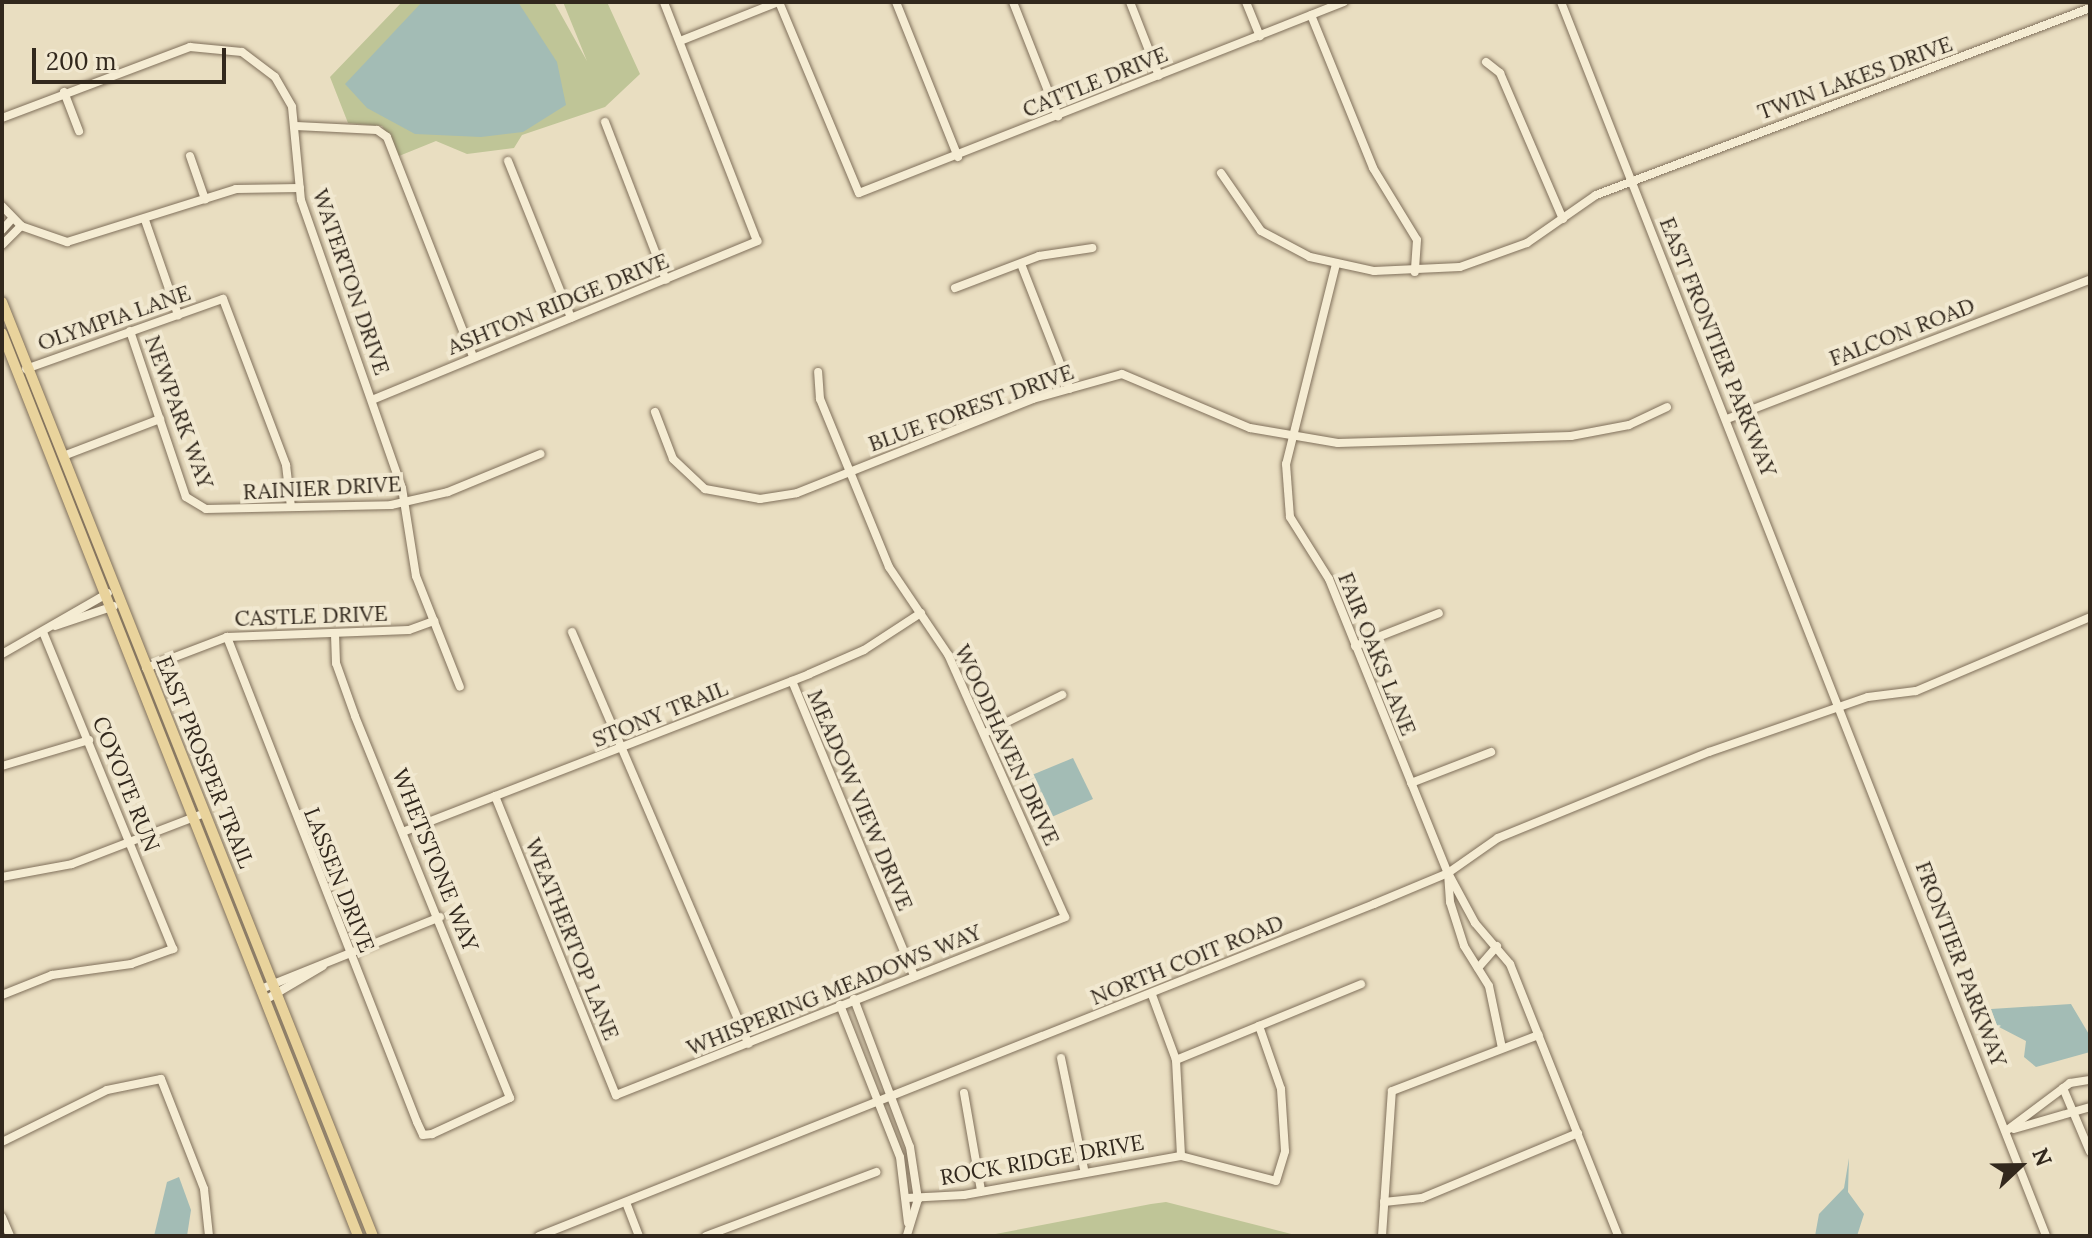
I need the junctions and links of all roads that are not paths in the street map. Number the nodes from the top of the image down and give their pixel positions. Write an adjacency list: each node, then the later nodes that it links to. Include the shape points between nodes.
1 (664, 2): 12 (street)
2 (778, 2): 12 (street); 22 (street, CATTLE DRIVE, via 859,193)
3 (896, 2): 22 (street)
4 (1013, 2): 16 (street)
5 (1130, 2): 14 (street)
6 (1246, 2): 11 (street)
7 (1344, 2): 10 (street, CATTLE DRIVE)
8 (1561, 2): 25 (street, EAST FRONTIER PARKWAY)
9 (2090, 8): 25 (street, TWIN LAKES DRIVE)
10 (1311, 15): 11 (street, CATTLE DRIVE); 38 (street, via 1373,168 1417,240)
11 (1260, 36): 14 (street, CATTLE DRIVE)
12 (680, 41): 39 (street, ASHTON RIDGE DRIVE, via 757,241)
13 (1486, 62): 30 (street, via 1500,73)
14 (1159, 76): 16 (street, CATTLE DRIVE)
15 (64, 92): 17 (street, WATERTON DRIVE); 19 (street, WATERTON DRIVE, via 209,45 242,52 275,77); 20 (street)
16 (1058, 116): 22 (street, CATTLE DRIVE)
17 (2, 118)
18 (605, 122): 39 (street)
19 (296, 126): 26 (street, WATERTON DRIVE); 47 (street, via 387,137)
20 (79, 131)
21 (190, 156): 27 (street)
22 (958, 157)
23 (508, 161): 44 (street)
24 (1221, 173): 37 (street, TWIN LAKES DRIVE, via 1261,231)
25 (1633, 182): 30 (street, TWIN LAKES DRIVE, via 1596,195); 55 (street, EAST FRONTIER PARKWAY)
26 (300, 188): 27 (street, via 236,189); 51 (street, WATERTON DRIVE)
27 (205, 199): 31 (street)
28 (2, 206): 29 (street)
29 (12, 219): 32 (street); 33 (street)
30 (1563, 219): 38 (street, TWIN LAKES DRIVE, via 1491,259)
31 (145, 220): 32 (street, via 67,242); 43 (street)
32 (21, 226): 34 (street)
33 (2, 230)
34 (2, 245)
35 (1092, 248): 36 (street)
36 (1021, 264): 41 (street); 50 (street)
37 (1336, 264): 38 (street, TWIN LAKES DRIVE); 56 (street, FAIR OAKS LANE)
38 (1415, 272)
39 (666, 280): 44 (street, ASHTON RIDGE DRIVE)
40 (2090, 280): 55 (street, FALCON ROAD)
41 (955, 288)
42 (2, 302): 48 (main road, EAST PROSPER TRAIL)
43 (178, 315): 45 (street, OLYMPIA LANE); 62 (street, OLYMPIA LANE, via 223,299 286,465)
44 (571, 318): 47 (street, ASHTON RIDGE DRIVE)
45 (130, 331): 48 (street, OLYMPIA LANE); 54 (street, NEWPARK WAY)
46 (2, 333): 48 (main road, EAST PROSPER TRAIL)
47 (473, 357): 51 (street, ASHTON RIDGE DRIVE)
48 (23, 370): 58 (main road, EAST PROSPER TRAIL); 63 (main road, EAST PROSPER TRAIL)
49 (818, 372): 59 (street, WOODHAVEN DRIVE, via 820,399)
50 (1070, 389): 56 (street, BLUE FOREST DRIVE, via 1122,374 1250,428); 59 (street, BLUE FOREST DRIVE)
51 (372, 400): 60 (street, WATERTON DRIVE)
52 (1667, 407): 56 (street, BLUE FOREST DRIVE, via 1629,425 1571,436 1338,443)
53 (655, 412): 59 (street, BLUE FOREST DRIVE, via 673,459 705,489 760,499)
54 (160, 419): 58 (street); 61 (street, NEWPARK WAY)
55 (1727, 419): 80 (street, EAST FRONTIER PARKWAY)
56 (1292, 436): 74 (street, FAIR OAKS LANE, via 1284,481 1290,517 1329,579)
57 (540, 454): 60 (street, RAINIER DRIVE)
58 (63, 456): 63 (main road, EAST PROSPER TRAIL)
59 (850, 472): 65 (street, WOODHAVEN DRIVE, via 889,567)
60 (406, 502): 62 (street, RAINIER DRIVE); 68 (street, WATERTON DRIVE, via 416,576)
61 (194, 506): 62 (street, RAINIER DRIVE, via 227,512)
62 (291, 507)
63 (110, 592): 64 (main road, EAST PROSPER TRAIL); 69 (street)
64 (115, 605): 69 (street); 76 (main road, EAST PROSPER TRAIL); 89 (main road, EAST PROSPER TRAIL)
65 (921, 613): 77 (street, STONY TRAIL, via 864,650); 81 (street, WOODHAVEN DRIVE)
66 (1439, 613): 74 (street)
67 (2090, 617): 80 (street, NORTH COIT ROAD, via 1916,691)
68 (434, 621): 71 (street, CASTLE DRIVE, via 409,630); 78 (street, WATERTON DRIVE)
69 (54, 626): 72 (street)
70 (572, 632): 83 (street)
71 (335, 633): 73 (street, CASTLE DRIVE); 90 (street, WHETSTONE WAY, via 336,663)
72 (44, 634): 75 (street); 82 (street, COYOTE RUN)
73 (227, 637): 76 (street, CASTLE DRIVE); 99 (street, LASSEN DRIVE)
74 (1355, 646): 86 (street, FAIR OAKS LANE)
75 (2, 654)
76 (146, 668): 88 (main road, EAST PROSPER TRAIL)
77 (792, 681): 83 (street, STONY TRAIL); 101 (street, MEADOW VIEW DRIVE)
78 (460, 687)
79 (1062, 695): 81 (street)
80 (1842, 705): 92 (street, NORTH COIT ROAD, via 1498,838); 123 (street, FRONTIER PARKWAY)
81 (987, 732): 96 (street, WOODHAVEN DRIVE)
82 (89, 740): 85 (street); 91 (street, COYOTE RUN)
83 (618, 750): 87 (street, STONY TRAIL); 111 (street, via 699,915)
84 (1491, 752): 86 (street)
85 (2, 766)
86 (1411, 783): 92 (street, FAIR OAKS LANE)
87 (495, 796): 90 (street, STONY TRAIL); 118 (street, WEATHERTOP LANE)
88 (205, 813): 89 (street); 103 (main road, EAST PROSPER TRAIL)
89 (191, 818): 91 (street); 105 (main road, EAST PROSPER TRAIL)
90 (405, 831): 95 (street, WHETSTONE WAY)
91 (130, 842): 93 (street); 104 (street, COYOTE RUN, via 173,949 131,964 52,975)
92 (1448, 873): 94 (street, FAIR OAKS LANE); 97 (street, FAIR OAKS LANE); 106 (street, NORTH COIT ROAD)
93 (2, 877)
94 (1473, 914): 97 (street); 98 (street, FAIR OAKS LANE)
95 (440, 917): 99 (street); 125 (street, WHETSTONE WAY, via 510,1098)
96 (1065, 917): 101 (street, WHISPERING MEADOWS WAY)
97 (1455, 919): 100 (street, FAIR OAKS LANE)
98 (1497, 946): 100 (street); 110 (street, FAIR OAKS LANE)
99 (349, 953): 103 (street); 125 (street, LASSEN DRIVE)
100 (1478, 968): 112 (street, FAIR OAKS LANE)
101 (914, 976): 107 (street, WHISPERING MEADOWS WAY)
102 (1361, 984): 109 (street)
103 (276, 989): 105 (street); 141 (main road, EAST PROSPER TRAIL)
104 (2, 995)
105 (263, 995): 140 (main road, EAST PROSPER TRAIL)
106 (1152, 995): 114 (street); 119 (street, NORTH COIT ROAD)
107 (854, 999): 108 (street, WHISPERING MEADOWS WAY); 119 (street)
108 (840, 1005): 111 (street, WHISPERING MEADOWS WAY); 120 (street)
109 (1259, 1026): 114 (street); 128 (street, ROCK RIDGE DRIVE, via 1281,1089 1285,1151 1276,1181)
110 (1539, 1035): 112 (street); 124 (street, FAIR OAKS LANE)
111 (749, 1044): 118 (street, WHISPERING MEADOWS WAY)
112 (1502, 1048): 134 (street, via 1392,1091)
113 (1061, 1058): 129 (street)
114 (1176, 1060): 128 (street)
115 (2090, 1080): 116 (street)
116 (2063, 1088): 122 (street); 123 (street)
117 (964, 1093): 131 (street)
118 (616, 1095)
119 (892, 1099): 120 (street, NORTH COIT ROAD); 133 (street)
120 (879, 1104): 132 (street); 135 (street, NORTH COIT ROAD)
121 (2090, 1107): 122 (street)
122 (2074, 1113): 123 (street); 127 (street)
123 (2006, 1131): 147 (street, FRONTIER PARKWAY)
124 (1578, 1133): 134 (street, via 1422,1198); 146 (street, FAIR OAKS LANE)
125 (423, 1135)
126 (2, 1142): 139 (street, via 107,1090 161,1079 204,1189)
127 (2090, 1152)
128 (1181, 1156): 129 (street, ROCK RIDGE DRIVE)
129 (1084, 1169): 131 (street, ROCK RIDGE DRIVE)
130 (876, 1172): 144 (street)
131 (981, 1190): 133 (street, ROCK RIDGE DRIVE)
132 (907, 1198): 133 (street, ROCK RIDGE DRIVE); 137 (street)
133 (918, 1199): 137 (street)
134 (1384, 1202): 145 (street)
135 (627, 1205): 142 (street, NORTH COIT ROAD); 143 (street)
136 (2, 1217): 138 (street)
137 (908, 1234)
138 (10, 1236)
139 (209, 1236)
140 (358, 1236)
141 (373, 1236)
142 (539, 1236)
143 (639, 1236)
144 (706, 1236)
145 (1382, 1236)
146 (1617, 1236)
147 (2046, 1236)

